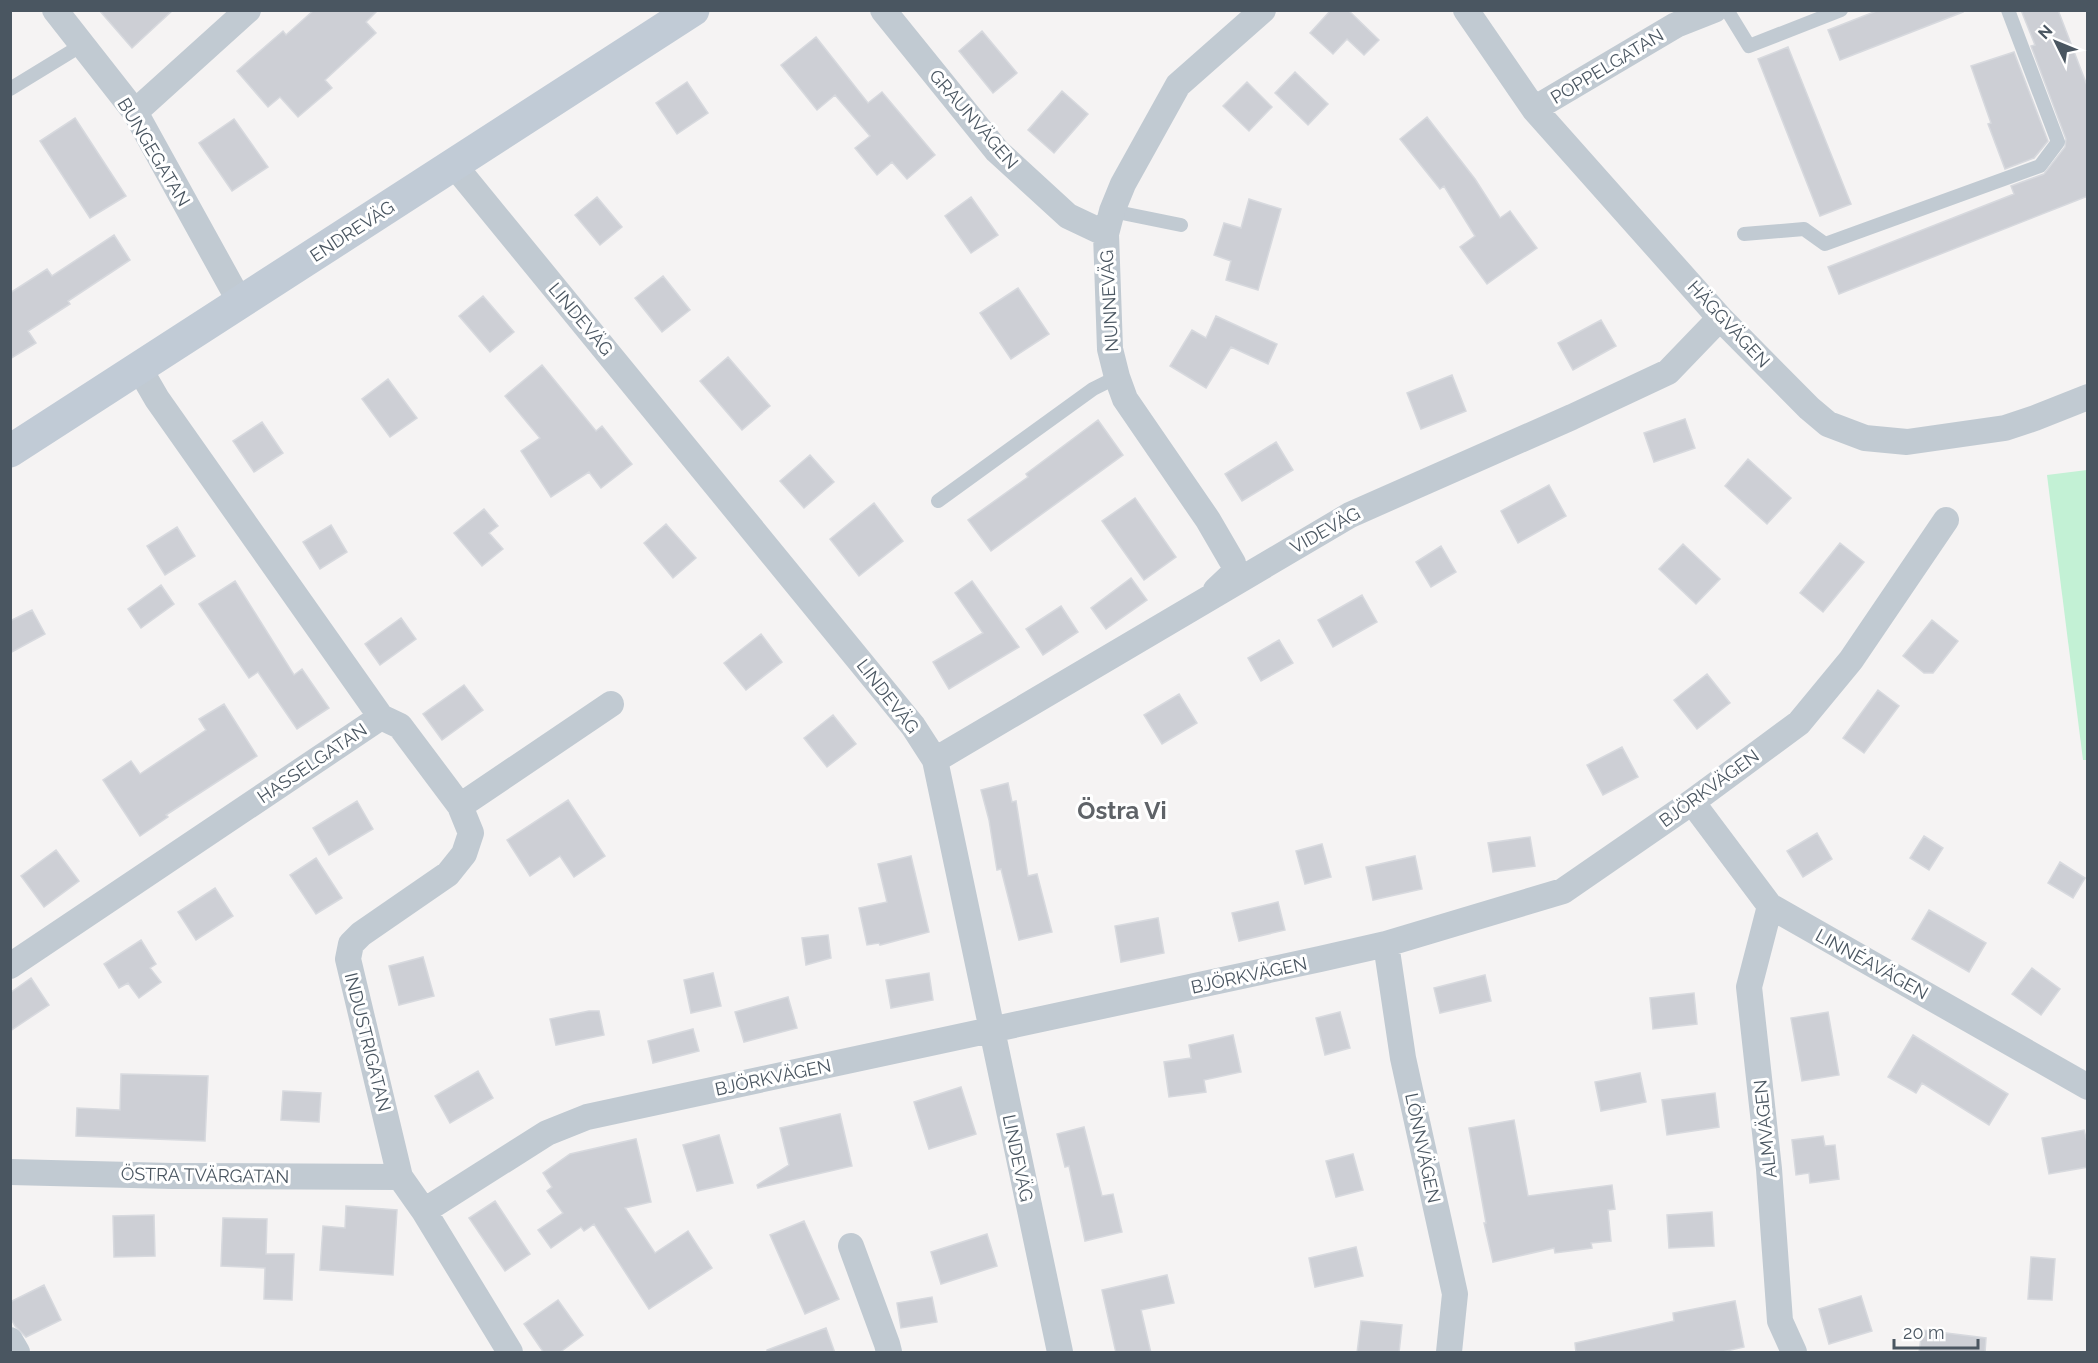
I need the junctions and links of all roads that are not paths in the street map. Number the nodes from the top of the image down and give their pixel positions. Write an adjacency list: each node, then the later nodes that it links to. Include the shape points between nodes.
1 (55, 10): 11 (street, BUNGEGATAN)
2 (248, 10): 14 (street)
3 (693, 10): 15 (main road, ENDREVÄG)
4 (883, 10): 16 (street, GRAUNVÄGEN, via 997,151 1068,216)
5 (1263, 10): 16 (street, NUNNEVÄG, via 1178,85 1123,184)
6 (1466, 10): 13 (street, HÄGGVÄGEN)
7 (1714, 10): 13 (street, POPPELGATAN, via 1676,25)
8 (1727, 10): 9 (lane, via 1749,46)
9 (1841, 10)
10 (2008, 10): 18 (lane, via 2058,142 2040,166 1825,244 1804,230)
11 (82, 45): 12 (lane); 14 (street, BUNGEGATAN)
12 (10, 89)
13 (1534, 109): 20 (street, HÄGGVÄGEN)
14 (135, 112): 19 (street, BUNGEGATAN)
15 (454, 165): 19 (main road, ENDREVÄG); 30 (street, LINDEVÄG, via 914,726)
16 (1109, 222): 17 (lane); 22 (street, NUNNEVÄG, via 1110,350)
17 (1181, 225)
18 (1744, 234)
19 (240, 302): 21 (main road, ENDREVÄG)
20 (1720, 318): 23 (street, HÄGGVÄGEN, via 1815,414 1828,424 1864,438 1907,442 2005,428); 27 (street, VIDEVÄG, via 1668,372 1350,515)
21 (139, 368): 24 (main road, ENDREVÄG); 29 (street, HASSELGATAN)
22 (1117, 377): 25 (lane, via 1093,389); 27 (street, NUNNEVÄG, via 1125,399 1233,563 1234,573)
23 (2088, 397)
24 (10, 451)
25 (938, 501)
26 (1946, 520): 31 (street, BJÖRKVÄGEN, via 1851,660 1798,723)
27 (1205, 600): 30 (street, VIDEVÄG)
28 (611, 704): 32 (street)
29 (381, 717): 32 (street, INDUSTRIGATAN, via 400,726); 35 (street, HASSELGATAN)
30 (935, 760): 36 (street, LINDEVÄG)
31 (1692, 802): 33 (street, LINNÉAVÄGEN); 34 (street, BJÖRKVÄGEN, via 1563,891)
32 (460, 806): 39 (street, INDUSTRIGATAN, via 471,833 464,854 448,874 361,934 351,944 348,959)
33 (1770, 906): 37 (street, LINNÉAVÄGEN); 48 (street, ALMVÄGEN, via 1749,987 1769,1169 1780,1321)
34 (1386, 944): 36 (street, BJÖRKVÄGEN); 47 (street, LÖNNVÄGEN, via 1403,1058 1455,1294)
35 (10, 966)
36 (991, 1030): 40 (street, BJÖRKVÄGEN, via 587,1117 547,1132); 46 (street, LINDEVÄG)
37 (2088, 1087)
38 (10, 1172): 39 (street, ÖSTRA TVÄRGATAN)
39 (400, 1177): 40 (street, INDUSTRIGATAN)
40 (424, 1211): 44 (street, INDUSTRIGATAN)
41 (851, 1246): 45 (street)
42 (10, 1340): 43 (street)
43 (17, 1353)
44 (510, 1353)
45 (888, 1353)
46 (1060, 1353)
47 (1449, 1353)
48 (1794, 1353)

